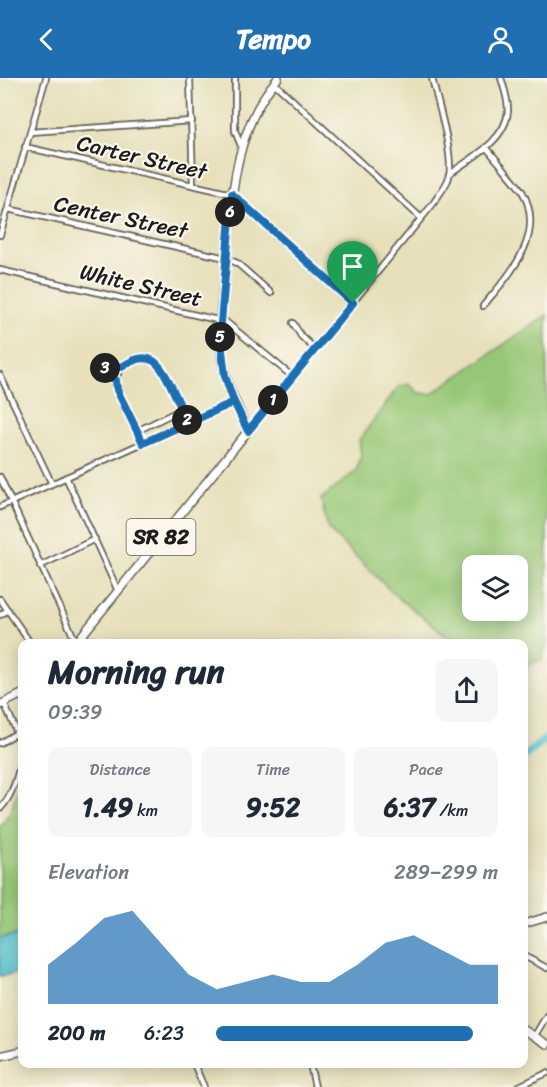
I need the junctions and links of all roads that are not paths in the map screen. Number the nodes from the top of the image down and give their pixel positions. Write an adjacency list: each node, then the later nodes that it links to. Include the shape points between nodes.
1 (46, 78): 8 (street)
2 (190, 78): 7 (street)
3 (235, 78): 9 (street, via 235,131)
4 (432, 78): 12 (street, via 449,152)
5 (501, 78): 11 (street, via 508,112 501,130)
6 (276, 80): 9 (main road, via 258,107); 16 (street)
7 (192, 121): 8 (street); 13 (street)
8 (30, 132): 10 (street)
9 (241, 146): 14 (main road)
10 (25, 147): 13 (street, Carter Street); 15 (street)
11 (486, 147): 12 (street); 22 (street, via 522,192 530,211 531,236 525,253)
12 (449, 174): 16 (street)
13 (193, 185): 14 (street, Carter Street)
14 (232, 194): 18 (main road); 21 (street, Carter Street)
15 (8, 209): 17 (street); 18 (street, Center Street)
16 (421, 218): 21 (street)
17 (0, 235)
18 (226, 258): 20 (street); 23 (main road)
19 (0, 270): 23 (street, White Street)
20 (271, 293)
21 (353, 303): 25 (street)
22 (483, 306)
23 (220, 320): 28 (street, White Street, via 234,327); 30 (main road, via 222,359)
24 (293, 323): 25 (street)
25 (315, 349): 28 (street)
26 (122, 367): 29 (street); 29 (street, via 104,365); 31 (street, via 143,358 154,361 163,369)
27 (0, 375): 38 (street)
28 (293, 377): 34 (street)
29 (116, 380): 33 (street, via 117,390)
30 (234, 402): 32 (street); 34 (main road)
31 (182, 409): 32 (street); 33 (street)
32 (188, 423): 35 (street)
33 (138, 431): 35 (street)
34 (248, 431): 43 (main road, SR 82)
35 (143, 443): 37 (street)
36 (0, 477): 39 (street)
37 (66, 477): 38 (street); 41 (street)
38 (52, 484): 39 (street)
39 (12, 502): 40 (street); 42 (street)
40 (0, 507)
41 (95, 539): 42 (street); 43 (street)
42 (40, 566): 48 (street)
43 (118, 591): 49 (main road, SR 82)
44 (0, 599): 45 (street)
45 (8, 610): 46 (street); 47 (street)
46 (0, 615)
47 (28, 639)
48 (74, 639)
49 (79, 639)
50 (18, 696): 51 (main road)
51 (2, 704): 52 (street)
52 (17, 733): 53 (street)
53 (0, 743)
54 (18, 771): 55 (street)
55 (0, 809)
56 (547, 917): 57 (main road)
57 (528, 923)
58 (528, 958): 59 (street)
59 (547, 969)
60 (547, 1015): 62 (street)
61 (528, 1033): 62 (main road)
62 (534, 1037): 63 (main road)
63 (547, 1044)
64 (18, 1053): 65 (main road)
65 (0, 1056)
66 (196, 1068): 69 (street)
67 (311, 1068): 70 (street)
68 (547, 1073): 71 (street)
69 (204, 1087)
70 (315, 1087)
71 (517, 1087)

